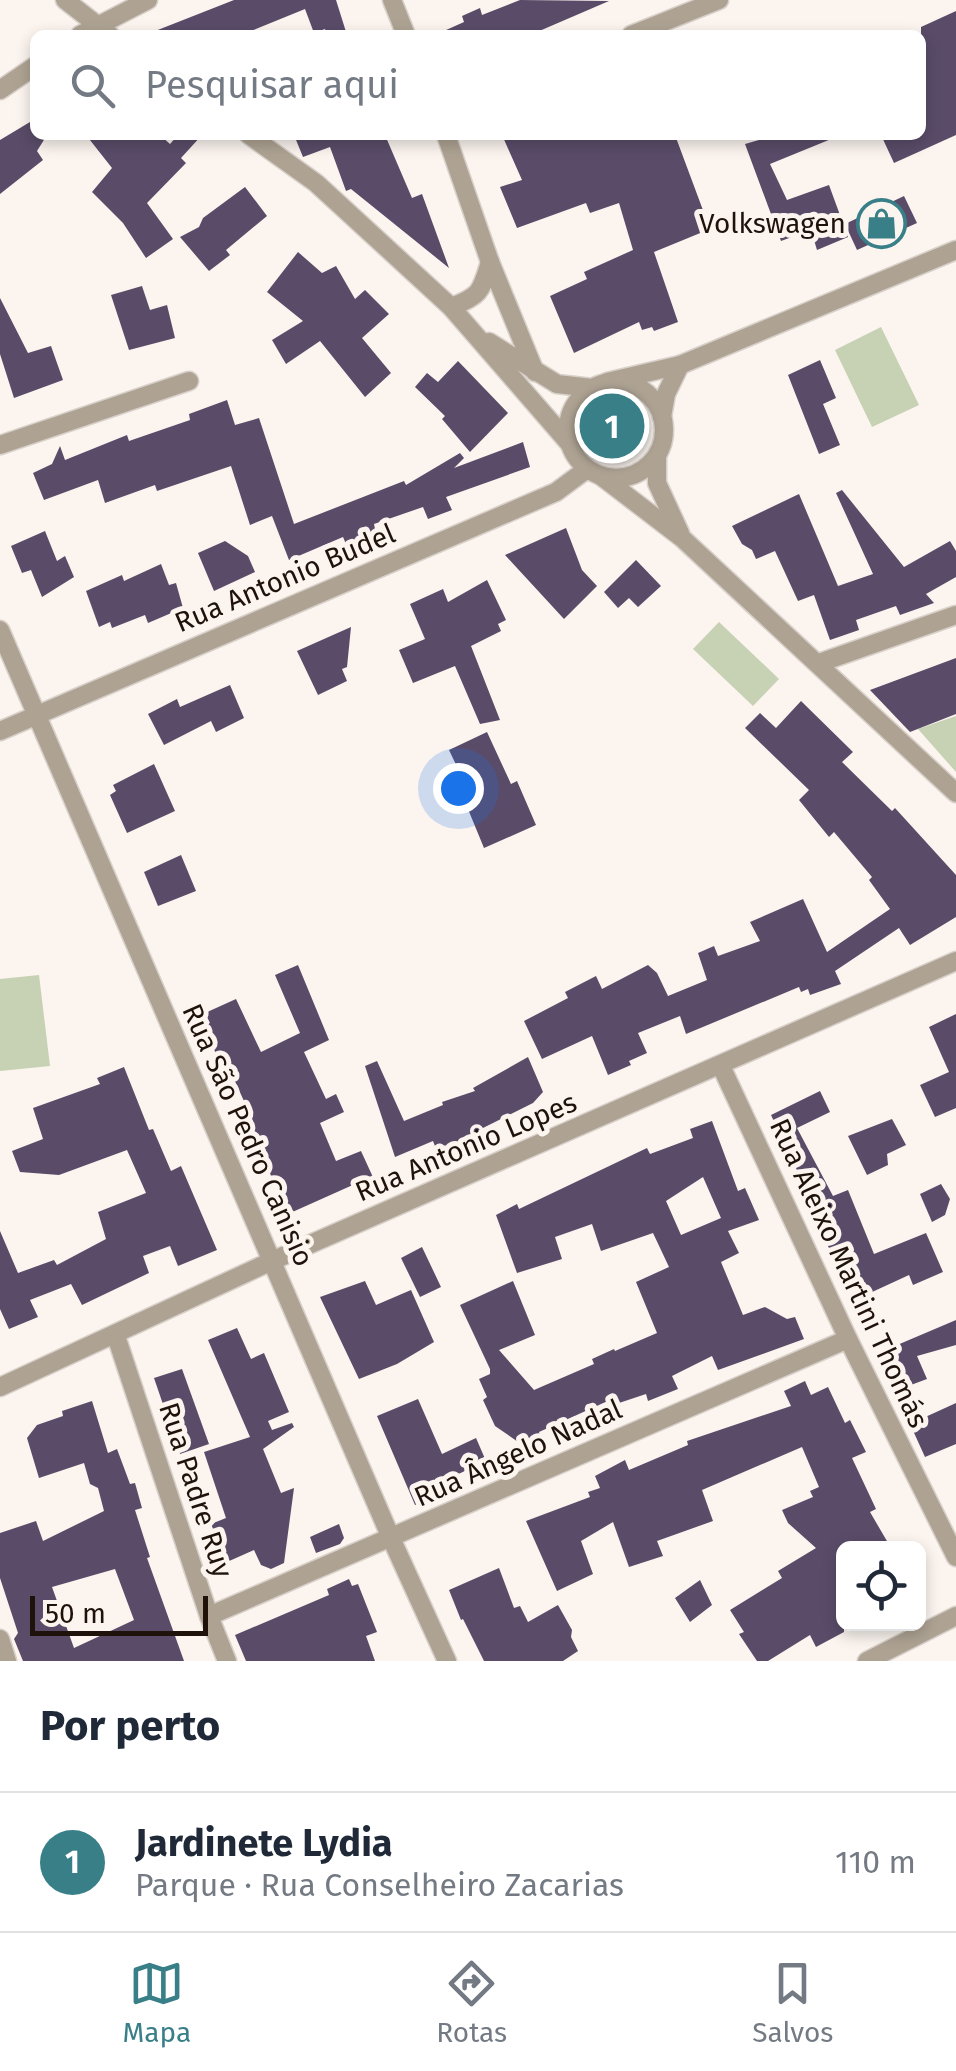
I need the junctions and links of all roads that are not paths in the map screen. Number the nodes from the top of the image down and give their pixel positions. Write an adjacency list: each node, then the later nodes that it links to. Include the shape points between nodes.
1 (65, 0): 5 (street)
2 (148, 0): 6 (street)
3 (392, 0): 7 (street)
4 (715, 1): 8 (street)
5 (93, 30)
6 (98, 30)
7 (404, 30)
8 (643, 30)
9 (30, 69): 10 (street)
10 (0, 90)
11 (256, 140): 15 (street, via 316,183)
12 (448, 140): 14 (street)
13 (956, 250): 17 (street)
14 (490, 262): 15 (street, via 482,289); 18 (street)
15 (451, 308): 16 (street)
16 (476, 334): 18 (street); 22 (street)
17 (680, 365): 20 (street); 21 (street)
18 (535, 372): 20 (street, via 557,384)
19 (189, 381): 23 (street)
20 (599, 385): 21 (street, via 638,387); 22 (street, via 571,411)
21 (662, 418): 24 (street)
22 (569, 443): 25 (street)
23 (0, 445)
24 (657, 456): 25 (street, via 632,476); 26 (street, via 657,483)
25 (594, 472): 26 (street); 30 (street, Rua Antonio Budel)
26 (682, 538): 29 (street)
27 (956, 614): 29 (street)
28 (0, 630): 30 (street, Rua São Pedro Canisio)
29 (819, 663): 32 (street)
30 (34, 716): 31 (street, Rua Antonio Budel); 35 (street, Rua São Pedro Canisio)
31 (0, 730)
32 (956, 793)
33 (956, 961): 34 (street, Rua Antonio Lopes)
34 (721, 1066): 35 (street, Rua Antonio Lopes); 37 (street, Rua Aleixo Martini Thomás)
35 (274, 1260): 36 (street, Rua Antonio Lopes); 39 (street, Rua São Pedro Canisio)
36 (116, 1336): 38 (street, Rua Antonio Lopes); 41 (street, Rua Padre Ruy)
37 (848, 1339): 39 (street, Rua Ângelo Nadal); 40 (street, Rua Aleixo Martini Thomás)
38 (0, 1387)
39 (391, 1538): 41 (street, Rua Ângelo Nadal); 46 (street, Rua São Pedro Canisio)
40 (956, 1557)
41 (208, 1616): 45 (street, Rua Padre Ruy)
42 (956, 1616): 47 (street)
43 (0, 1639): 44 (street)
44 (7, 1661)
45 (227, 1661)
46 (447, 1661)
47 (867, 1661)

